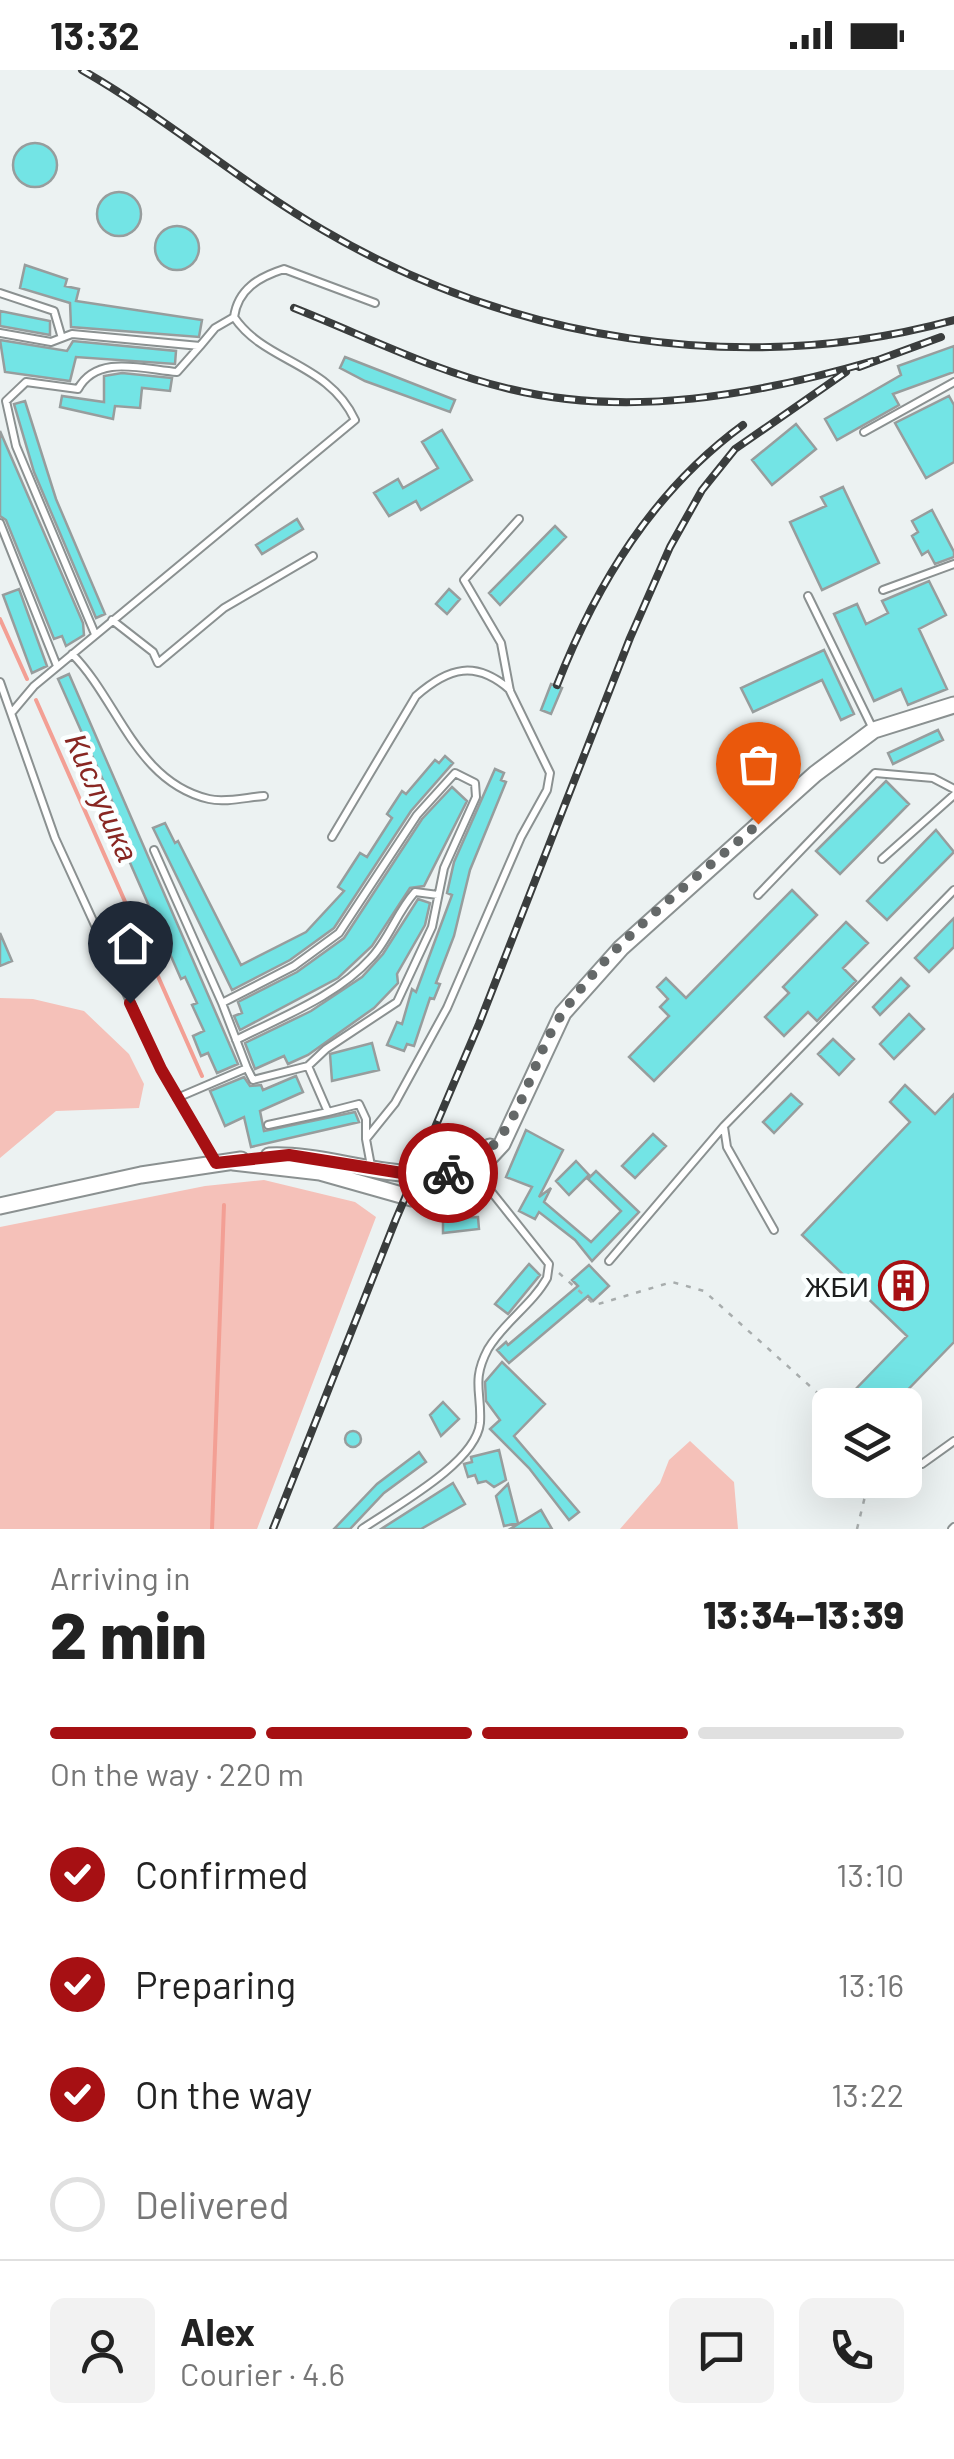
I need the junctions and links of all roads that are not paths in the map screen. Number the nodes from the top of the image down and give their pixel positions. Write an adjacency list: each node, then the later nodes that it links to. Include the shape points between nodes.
1 (0, 293): 5 (lane, via 54,311)
2 (375, 303): 3 (lane, via 284,269 248,286)
3 (234, 317): 6 (lane); 15 (lane, via 244,331 325,380 355,420)
4 (0, 333): 5 (lane, via 51,342)
5 (61, 335): 6 (lane)
6 (200, 346): 16 (lane, via 177,372 98,367 78,390 26,382 6,401 16,446)
7 (954, 382): 8 (lane)
8 (864, 432)
9 (519, 520): 20 (lane, via 464,580 501,644)
10 (0, 523): 18 (lane)
11 (313, 556): 15 (lane, via 224,608 158,662)
12 (954, 564): 13 (lane)
13 (883, 590)
14 (808, 596): 23 (lane)
15 (112, 620): 16 (lane)
16 (95, 634): 17 (lane)
17 (72, 654): 18 (lane); 25 (lane, via 91,673 135,749 167,777 210,800)
18 (57, 666): 22 (lane)
19 (0, 682): 22 (lane)
20 (510, 691): 26 (lane, via 490,672 463,670 434,680 416,696); 41 (lane, via 550,772 547,790 447,1008 395,1103)
21 (954, 705): 23 (main road)
22 (12, 711): 36 (lane, via 55,838)
23 (874, 730): 39 (main road, via 758,824 594,974 555,1025)
24 (954, 792): 28 (lane); 31 (lane, via 933,778 875,773)
25 (264, 796)
26 (332, 837)
27 (154, 850): 32 (lane)
28 (882, 859)
29 (954, 890): 40 (lane)
30 (438, 895): 32 (lane, via 476,797 475,784 455,773 417,815 339,933 294,966); 33 (lane, via 415,892 372,958 314,1000); 34 (lane, via 432,927 396,1002)
31 (758, 895)
32 (222, 1003): 33 (lane)
33 (236, 1040): 35 (lane)
34 (308, 1066): 35 (lane, via 253,1080); 37 (lane)
35 (247, 1068): 36 (lane)
36 (178, 1098): 42 (lane)
37 (328, 1112): 38 (lane); 41 (lane, via 359,1104)
38 (268, 1124)
39 (511, 1124): 43 (main road, via 481,1156 453,1172 421,1176); 44 (main road)
40 (724, 1126): 46 (lane, via 727,1146); 47 (lane)
41 (366, 1139): 43 (lane)
42 (224, 1162): 43 (main road, via 289,1155); 44 (main road, via 301,1168 425,1199); 45 (main road)
43 (371, 1166)
44 (478, 1175): 50 (lane, via 549,1264 539,1293 490,1346 479,1370 474,1387 480,1422 466,1454)
45 (0, 1206)
46 (774, 1230)
47 (609, 1261)
48 (954, 1441): 49 (lane)
49 (922, 1464)
50 (362, 1529)

